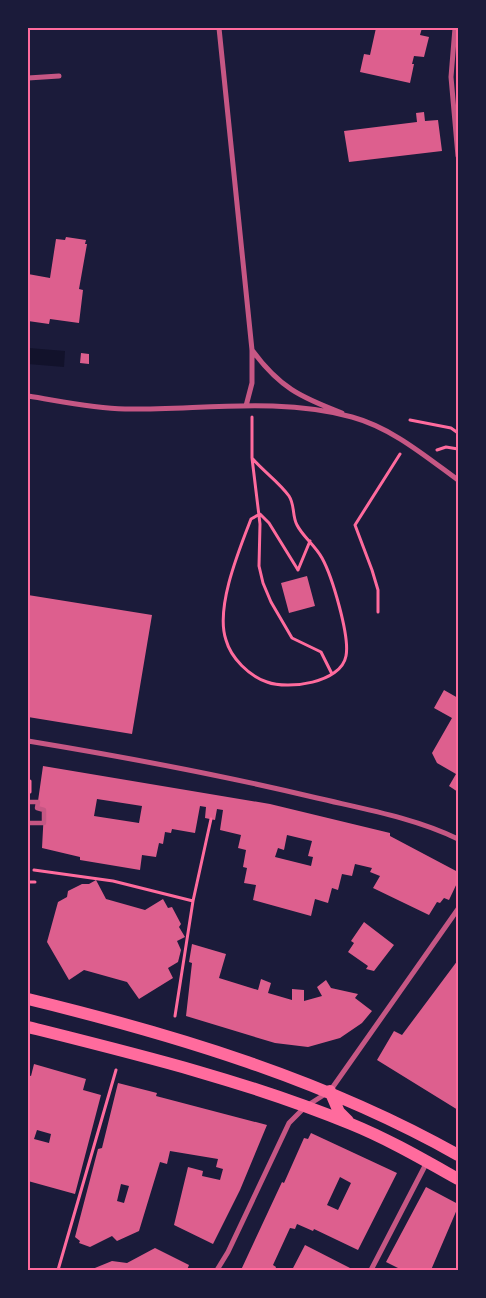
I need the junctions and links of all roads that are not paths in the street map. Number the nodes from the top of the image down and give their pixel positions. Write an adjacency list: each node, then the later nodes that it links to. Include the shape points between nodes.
1 (220, 28): 6 (street)
2 (455, 28): 5 (street, via 451,77)
3 (59, 76): 4 (street)
4 (28, 78)
5 (458, 156)
6 (252, 350): 8 (street); 9 (street, via 285,386)
7 (28, 396): 8 (street, via 83,406 125,409)
8 (249, 406): 9 (street, via 276,406)
9 (352, 417): 10 (street, via 393,434)
10 (458, 480)
11 (28, 741): 14 (street, via 235,778 388,816)
12 (28, 802): 13 (street, via 38,802 37,808 44,810 44,823)
13 (28, 823)
14 (458, 838)
15 (458, 909): 18 (street)
16 (28, 999): 18 (main road, via 131,1026)
17 (28, 1027): 19 (main road, via 216,1077)
18 (330, 1091): 19 (street); 20 (main road, via 339,1112); 21 (main road)
19 (305, 1107): 20 (main road); 24 (street, via 289,1122 226,1258)
20 (352, 1124): 22 (main road)
21 (458, 1156)
22 (427, 1162): 23 (main road); 25 (street)
23 (458, 1180)
24 (217, 1270)
25 (371, 1270)

